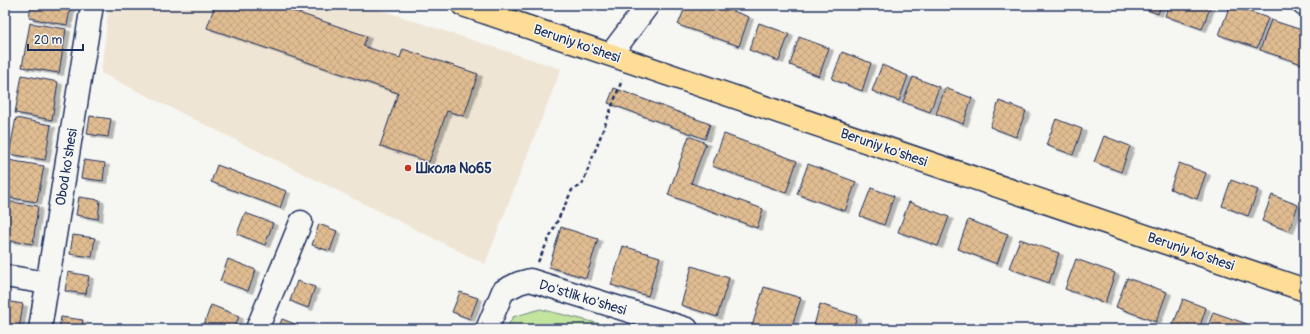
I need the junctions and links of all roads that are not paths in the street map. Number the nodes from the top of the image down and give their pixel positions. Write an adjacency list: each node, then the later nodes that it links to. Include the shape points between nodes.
1 (92, 5): 7 (street, Obod ko'shesi)
2 (463, 5): 4 (main road, Beruniy ko'shesi)
3 (648, 5): 4 (street)
4 (620, 58): 8 (main road, Beruniy ko'shesi)
5 (301, 222): 10 (street)
6 (5, 276): 7 (street)
7 (47, 283): 9 (street, Obod ko'shesi)
8 (1305, 290)
9 (40, 329)
10 (257, 329)
11 (487, 329): 12 (street, Do'stlik ko'shesi, via 503,291 530,280)
12 (687, 329)

